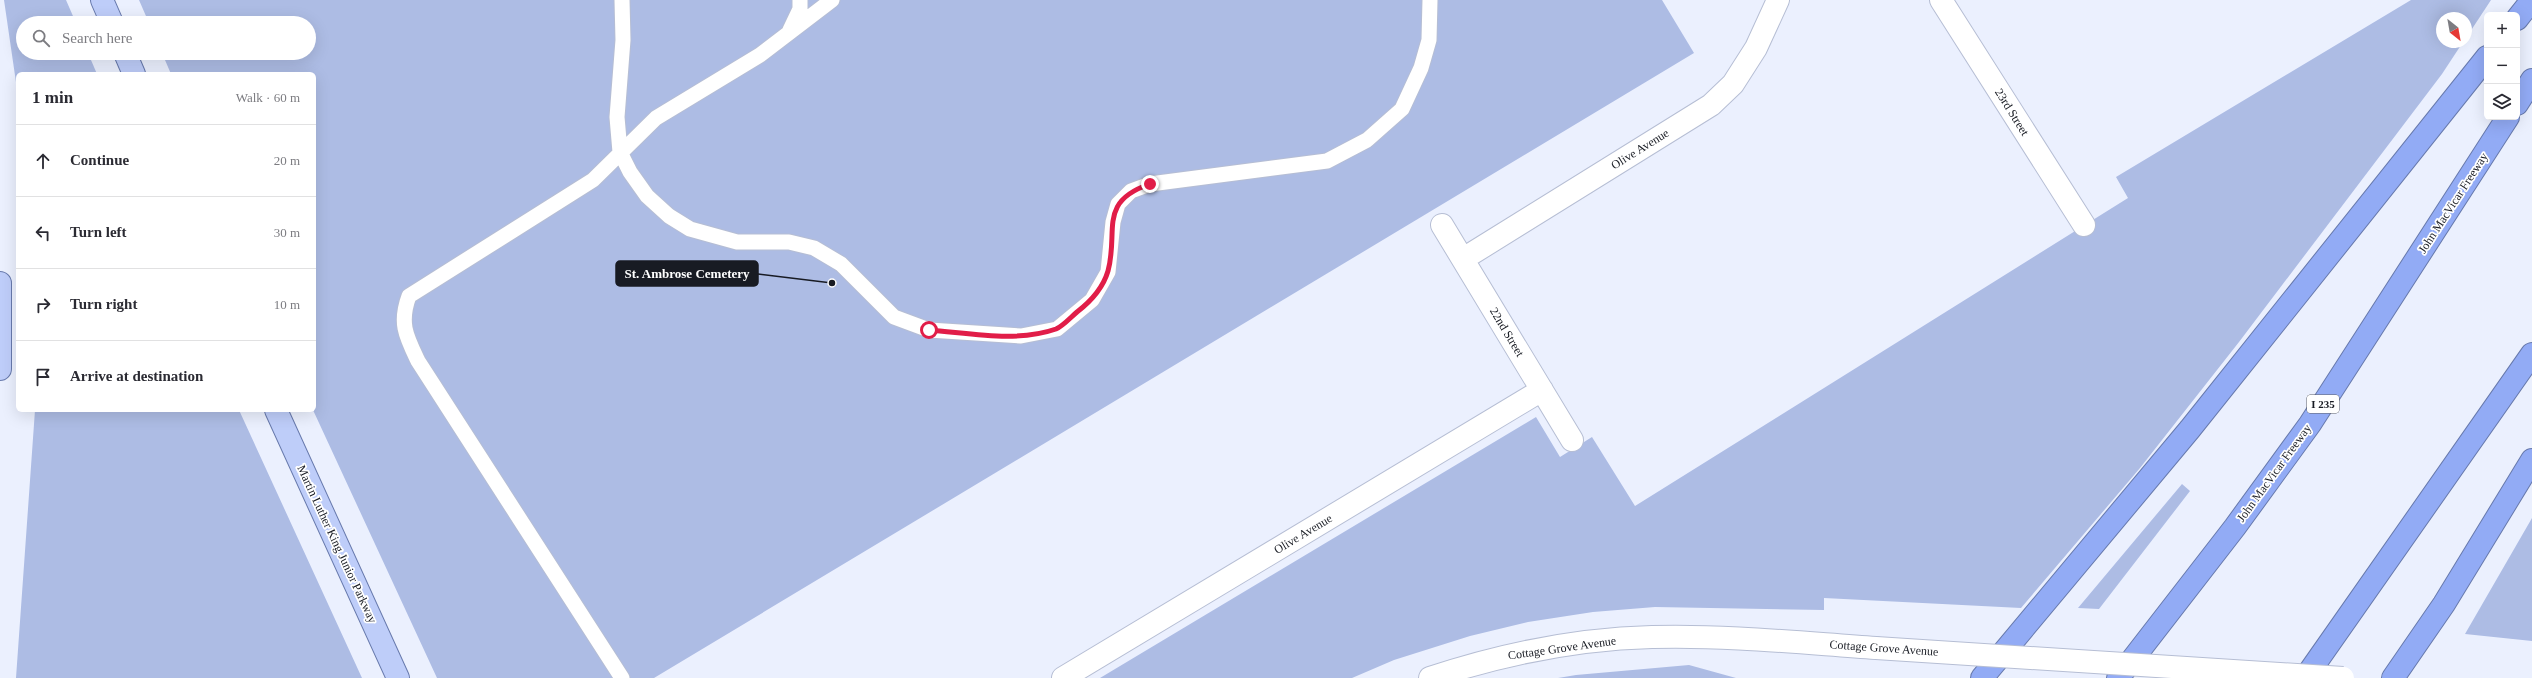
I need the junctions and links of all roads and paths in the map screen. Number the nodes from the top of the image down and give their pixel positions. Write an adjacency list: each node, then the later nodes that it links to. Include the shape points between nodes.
1 (102, 0): 10 (main road)
2 (622, 0): 18 (lane, via 623,40 617,117)
3 (800, 0): 11 (lane, via 800,9)
4 (832, 0): 11 (lane)
5 (1430, 0): 18 (lane, via 1429,40 1421,68 1402,109 1367,140 1327,161 1150,184 1131,191 1118,204 1113,222 1108,272 1092,300 1057,329 1021,336 929,330 894,317 841,264 814,248 790,242 737,242 690,229 669,216 647,196)
6 (1778, 0): 21 (street, Olive Avenue, via 1756,48 1734,84 1711,105)
7 (1941, 0): 20 (street, 23rd Street)
8 (2532, 0): 9 (highway)
9 (2520, 15)
10 (109, 16)
11 (789, 33): 18 (lane, via 760,55 656,118)
12 (128, 60): 14 (main road)
13 (2484, 61): 33 (highway, via 2190,429)
14 (133, 72)
15 (2532, 80): 16 (highway)
16 (2520, 99)
17 (2506, 120): 34 (highway, John MacVicar Freeway / I 235, via 2310,424 2235,527)
18 (620, 152): 30 (lane, via 593,180 409,296 403,312 406,335 418,361)
19 (1442, 225): 21 (street, 22nd Street)
20 (2084, 225)
21 (1463, 259): 25 (street, 22nd Street)
22 (0, 283): 24 (main road)
23 (2532, 354): 35 (highway)
24 (0, 369)
25 (1542, 390): 27 (street, 22nd Street); 31 (street, Olive Avenue)
26 (277, 412): 29 (main road, Martin Luther King Junior Parkway)
27 (1572, 440)
28 (2532, 460): 37 (highway, via 2444,604)
29 (398, 678)
30 (622, 678)
31 (1063, 678)
32 (1430, 678): 36 (street, Cottage Grove Avenue, bridge, via 1521,652 1590,642 1652,637 1724,638)
33 (1982, 678)
34 (2118, 678)
35 (2305, 678)
36 (2343, 678)
37 (2393, 678)

